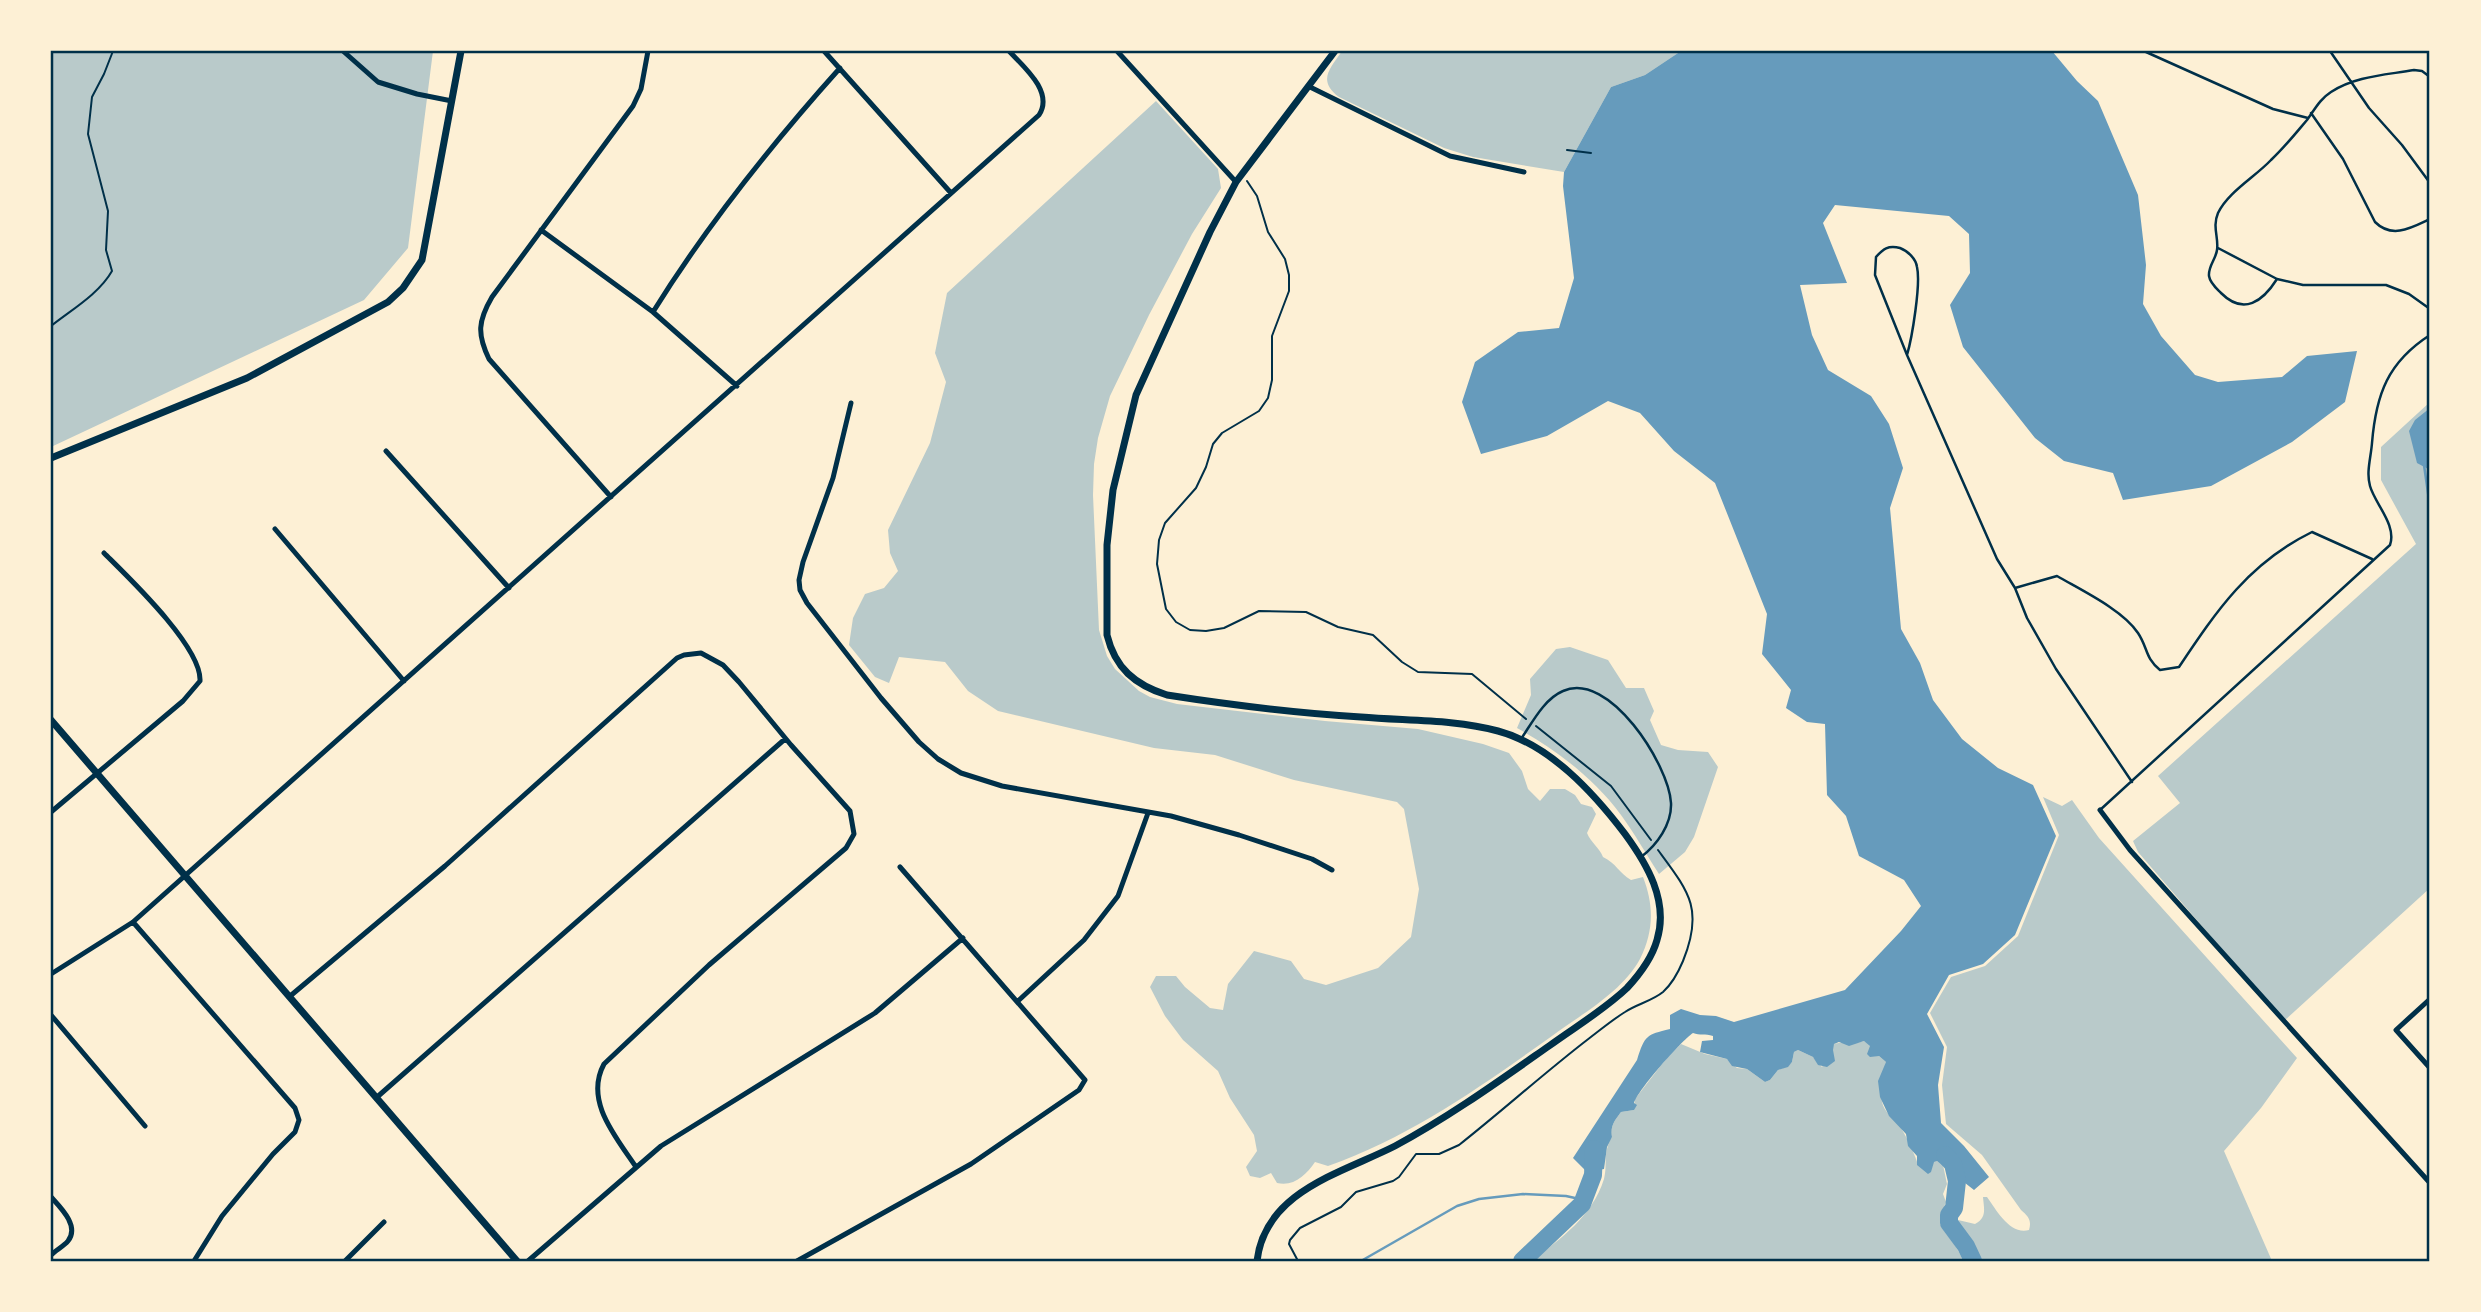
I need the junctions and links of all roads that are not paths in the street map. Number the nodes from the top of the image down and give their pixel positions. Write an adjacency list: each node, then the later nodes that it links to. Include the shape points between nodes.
1 (343, 51): 14 (street, via 378,82)
2 (461, 51): 14 (street)
3 (648, 51): 22 (street, via 633,106)
4 (824, 51): 10 (street)
5 (1009, 51): 20 (street, via 1032,75 1044,107)
6 (1118, 51): 18 (street)
7 (1335, 51): 13 (street)
8 (2330, 51): 12 (lane)
9 (2146, 52): 16 (lane, via 2273,108)
10 (840, 68): 20 (street); 26 (street, via 726,204)
11 (2430, 77): 12 (lane, via 2414,70)
12 (2351, 81): 15 (lane, via 2319,101); 19 (lane)
13 (1308, 86): 17 (street, via 1450,156); 18 (street)
14 (452, 101): 32 (street, via 422,260 388,302 247,377)
15 (2311, 113): 16 (lane); 21 (lane, via 2382,229 2400,231)
16 (2308, 118): 23 (lane, via 2218,213 2214,227)
17 (1524, 172)
18 (1236, 182): 42 (street, via 1128,421 1107,545 1107,635 1115,660 1140,684 1167,695 1338,716 1462,725)
19 (2430, 183)
20 (951, 193): 29 (street)
21 (2430, 219)
22 (541, 230): 26 (street); 33 (street, via 486,308 481,342 489,359)
23 (2218, 248): 24 (lane); 24 (lane, via 2209,275 2228,299 2240,304 2259,301)
24 (2277, 279): 25 (lane, via 2303,285 2386,285)
25 (2430, 309)
26 (653, 312): 29 (street)
27 (2430, 335): 36 (lane, via 2399,360 2377,405 2370,485 2392,538)
28 (1907, 355): 28 (lane, via 1875,275 1876,257 1884,248 1903,249 1918,268); 37 (lane, via 1997,559)
29 (737, 386): 33 (street)
30 (851, 403): 47 (street, via 833,478 799,580 807,603 881,698 938,759 979,780)
31 (386, 451): 38 (street)
32 (51, 458)
33 (611, 497): 38 (street)
34 (275, 529): 39 (street)
35 (104, 553): 43 (street, via 184,642 197,663 200,681)
36 (2374, 559): 37 (lane, via 2312,532 2296,540 2275,552 2231,593 2179,667 2160,670 2149,662 2139,634 2127,620 2057,576); 44 (lane)
37 (2015, 587): 44 (lane, via 2061,677)
38 (509, 588): 39 (street)
39 (404, 681): 51 (street)
40 (51, 720): 43 (street)
41 (785, 739): 55 (street, via 723,665 701,653 684,654); 60 (street); 62 (street, via 849,811 854,834 846,848 709,965 604,1064 598,1082 601,1111)
42 (1521, 739): 48 (street, via 1580,782); 48 (lane, via 1550,700 1565,690 1574,688 1599,696 1623,712 1658,761 1670,792 1668,823)
43 (97, 774): 46 (street); 51 (street)
44 (2132, 782): 45 (lane)
45 (2100, 810): 63 (street, via 2130,850)
46 (51, 812)
47 (1148, 813): 50 (street, via 1239,835); 57 (street, via 1118,896 1084,940)
48 (1641, 857): 72 (street, via 1654,881 1660,919 1651,955 1628,986 1464,1105 1295,1197 1268,1228)
49 (901, 867): 53 (street)
50 (1332, 870)
51 (185, 876): 52 (street); 55 (street)
52 (133, 922): 54 (street); 67 (street, via 295,1108 299,1120 295,1132 222,1216)
53 (963, 938): 57 (street); 62 (street, via 875,1013 686,1128)
54 (51, 974)
55 (289, 997): 60 (street)
56 (2430, 999): 59 (street, via 2396,1030)
57 (1018, 1001): 71 (street, via 1085,1080 1079,1090 971,1164)
58 (51, 1015): 61 (street)
59 (2430, 1068)
60 (376, 1098): 69 (street)
61 (145, 1126)
62 (636, 1167): 70 (street)
63 (2430, 1183)
64 (51, 1197): 66 (street, via 66,1215 71,1234)
65 (384, 1222): 68 (street)
66 (51, 1255)
67 (194, 1261)
68 (345, 1261)
69 (517, 1261)
70 (528, 1261)
71 (797, 1261)
72 (1257, 1261)

